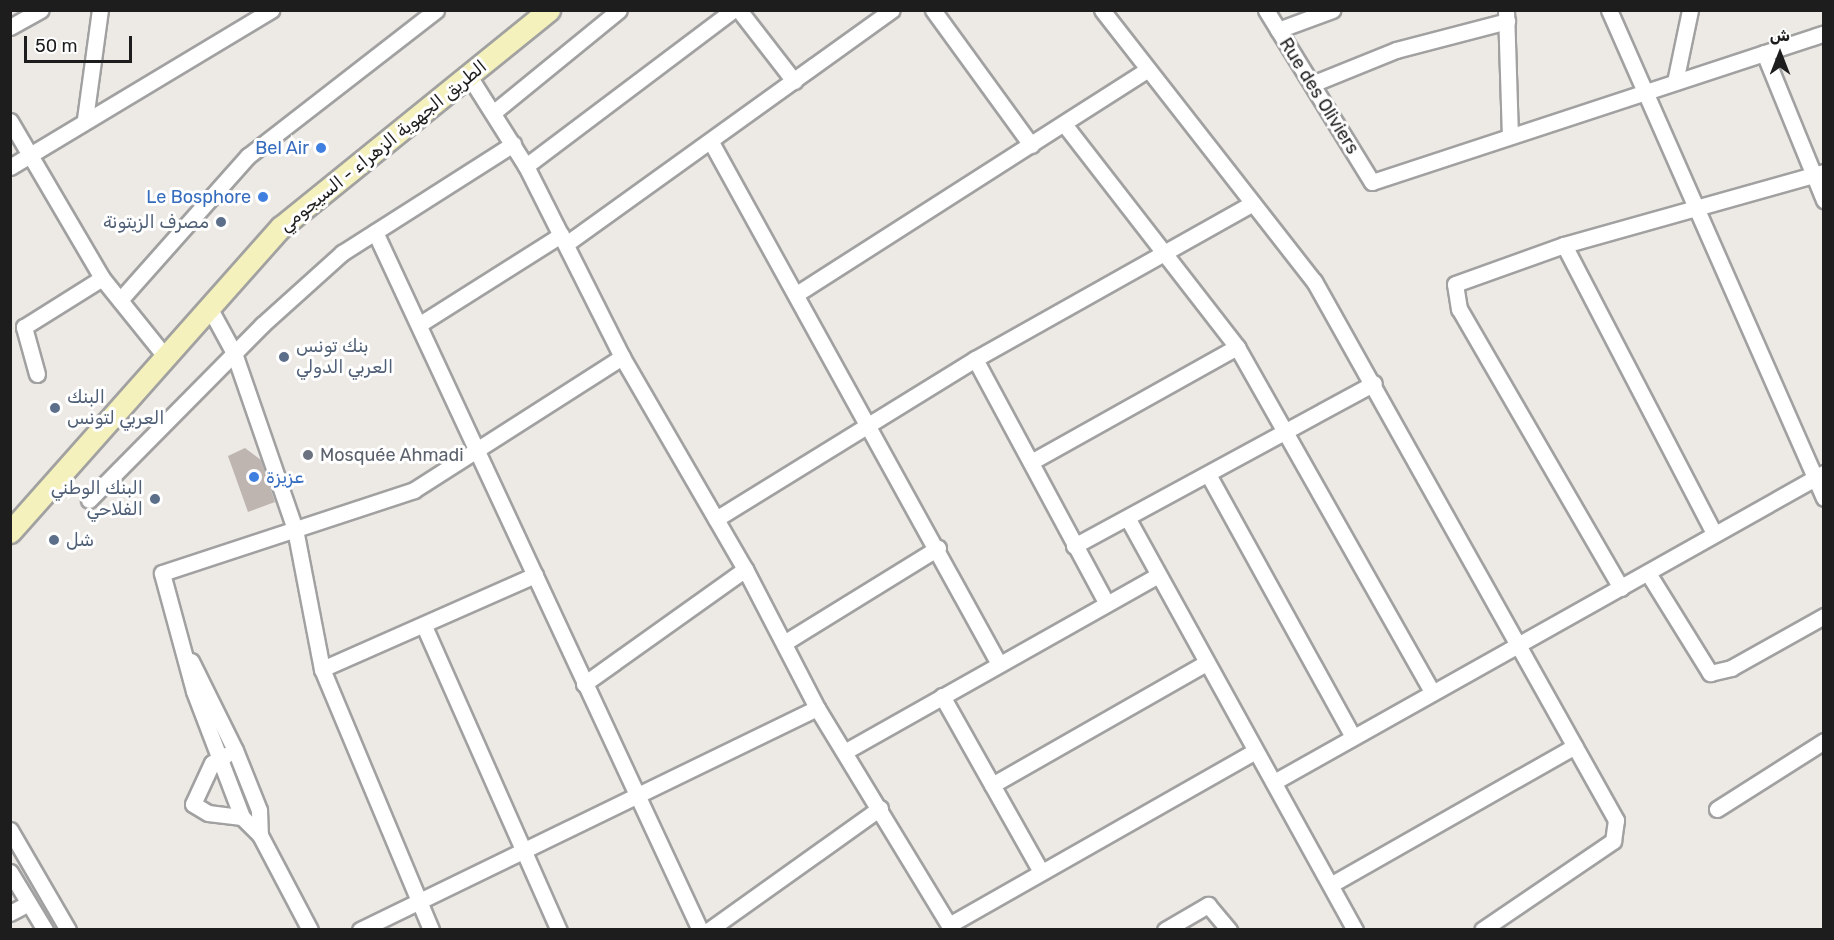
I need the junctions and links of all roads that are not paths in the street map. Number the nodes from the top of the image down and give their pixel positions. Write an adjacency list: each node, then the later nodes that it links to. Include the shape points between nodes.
1 (41, 10): 17 (street)
2 (100, 10): 28 (street)
3 (271, 10): 28 (street)
4 (436, 10): 48 (street, via 248,156)
5 (619, 10): 27 (street)
6 (733, 10): 37 (street)
7 (739, 10): 23 (street)
8 (892, 10): 23 (street)
9 (933, 10): 34 (street)
10 (1102, 10): 21 (street)
11 (1266, 10): 18 (street, Rue des Oliviers)
12 (1332, 10): 18 (street)
13 (1609, 10): 26 (street)
14 (1690, 10): 24 (street)
15 (546, 11): 22 (main road, الطريق الجهوية الزهراء - السيجومي)
16 (1507, 16): 25 (street, via 1386,53); 31 (street)
17 (10, 27)
18 (1278, 30): 25 (street, Rue des Oliviers)
19 (1824, 33): 20 (street)
20 (1764, 53): 24 (street); 38 (street)
21 (1147, 70): 30 (street); 40 (street)
22 (470, 76): 27 (street); 49 (main road, الطريق الجهوية الزهراء - السيجومي, via 305,204)
23 (794, 81): 32 (street)
24 (1675, 82): 26 (street)
25 (1311, 84): 31 (street, Rue des Oliviers, via 1372,182)
26 (1646, 90): 31 (street); 41 (street)
27 (494, 112): 33 (street)
28 (85, 119): 35 (street)
29 (10, 121): 35 (street)
30 (1064, 124): 34 (street); 45 (street)
31 (1510, 135)
32 (711, 142): 43 (street); 47 (street)
33 (513, 144): 37 (street); 42 (street)
34 (1031, 145): 47 (street)
35 (31, 154): 36 (street); 46 (street)
36 (10, 166)
37 (526, 166): 43 (street)
38 (1818, 173): 39 (street); 41 (street)
39 (1824, 200)
40 (1249, 205): 45 (street); 58 (street, via 1314,281)
41 (1695, 208): 44 (street); 64 (street)
42 (375, 232): 50 (street); 53 (street, via 317,274)
43 (563, 239): 50 (street); 55 (street)
44 (1564, 245): 71 (street); 78 (street, via 1461,279 1453,294)
45 (1166, 253): 52 (street); 56 (street)
46 (102, 278): 48 (street); 51 (street)
47 (798, 292): 59 (street)
48 (120, 300): 54 (street)
49 (210, 309): 53 (street); 54 (main road, الطريق الجهوية الزهراء - السيجومي)
50 (420, 324): 61 (street)
51 (17, 330): 57 (street)
52 (1237, 347): 60 (street); 62 (street)
53 (234, 354): 66 (street); 69 (street)
54 (165, 355): 70 (main road, الطريق الجهوية الزهراء - السيجومي)
55 (622, 357): 61 (street); 67 (street)
56 (975, 359): 59 (street); 62 (street)
57 (37, 374)
58 (1374, 383): 60 (street); 83 (street)
59 (869, 424): 67 (street); 73 (street)
60 (1289, 432): 63 (street); 89 (street)
61 (481, 452): 69 (street, via 414,490); 76 (street)
62 (1031, 462): 72 (street)
63 (1209, 476): 68 (street); 92 (street)
64 (1819, 476): 65 (street); 71 (street)
65 (1824, 498)
66 (89, 500)
67 (716, 519): 74 (street)
68 (1128, 519): 72 (street); 77 (street)
69 (295, 529): 84 (street, via 162,573); 87 (street)
70 (10, 532)
71 (1714, 533): 75 (street)
72 (1074, 546): 79 (street)
73 (938, 548): 82 (street); 86 (street)
74 (745, 569): 82 (street); 88 (street)
75 (1648, 573): 78 (street); 80 (street, via 1710,673 1731,668)
76 (535, 575): 81 (street); 88 (street)
77 (1158, 575): 79 (street); 85 (street)
78 (1621, 588): 83 (street)
79 (1106, 602): 86 (street)
80 (1824, 616)
81 (423, 626): 87 (street); 107 (street)
82 (784, 643): 91 (street)
83 (1519, 645): 89 (street); 94 (street)
84 (189, 658): 95 (street); 98 (street, via 194,691)
85 (1206, 663): 97 (street); 100 (street)
86 (999, 664): 90 (street)
87 (322, 669): 111 (street)
88 (584, 684): 101 (street)
89 (1432, 692): 92 (street)
90 (942, 696): 96 (street); 100 (street)
91 (817, 708): 96 (street); 101 (street)
92 (1353, 737): 99 (street)
93 (1824, 741): 103 (street)
94 (1575, 746): 110 (street); 126 (street, via 1616,820 1617,837)
95 (235, 750): 98 (street); 106 (street, via 258,810)
96 (846, 751): 102 (street)
97 (1255, 751): 99 (street); 109 (street)
98 (219, 759): 104 (street); 104 (street, via 201,780 193,804 208,813)
99 (1274, 782): 110 (street)
100 (992, 785): 109 (street)
101 (636, 796): 107 (street); 121 (street)
102 (880, 808): 114 (street); 122 (street)
103 (1718, 808)
104 (242, 817): 106 (street)
105 (10, 830): 116 (street)
106 (260, 835): 117 (street)
107 (523, 851): 111 (street); 120 (street)
108 (10, 872): 112 (street)
109 (1041, 872): 114 (street)
110 (1332, 884): 125 (street)
111 (420, 896): 118 (street); 119 (street)
112 (29, 903): 113 (street); 115 (street)
113 (10, 913)
114 (951, 927)
115 (45, 930)
116 (68, 930)
117 (310, 930)
118 (360, 930)
119 (431, 930)
120 (558, 930)
121 (700, 930)
122 (709, 930)
123 (1165, 930): 124 (street, via 1208,905)
124 (1230, 930)
125 (1355, 930)
126 (1482, 930)

